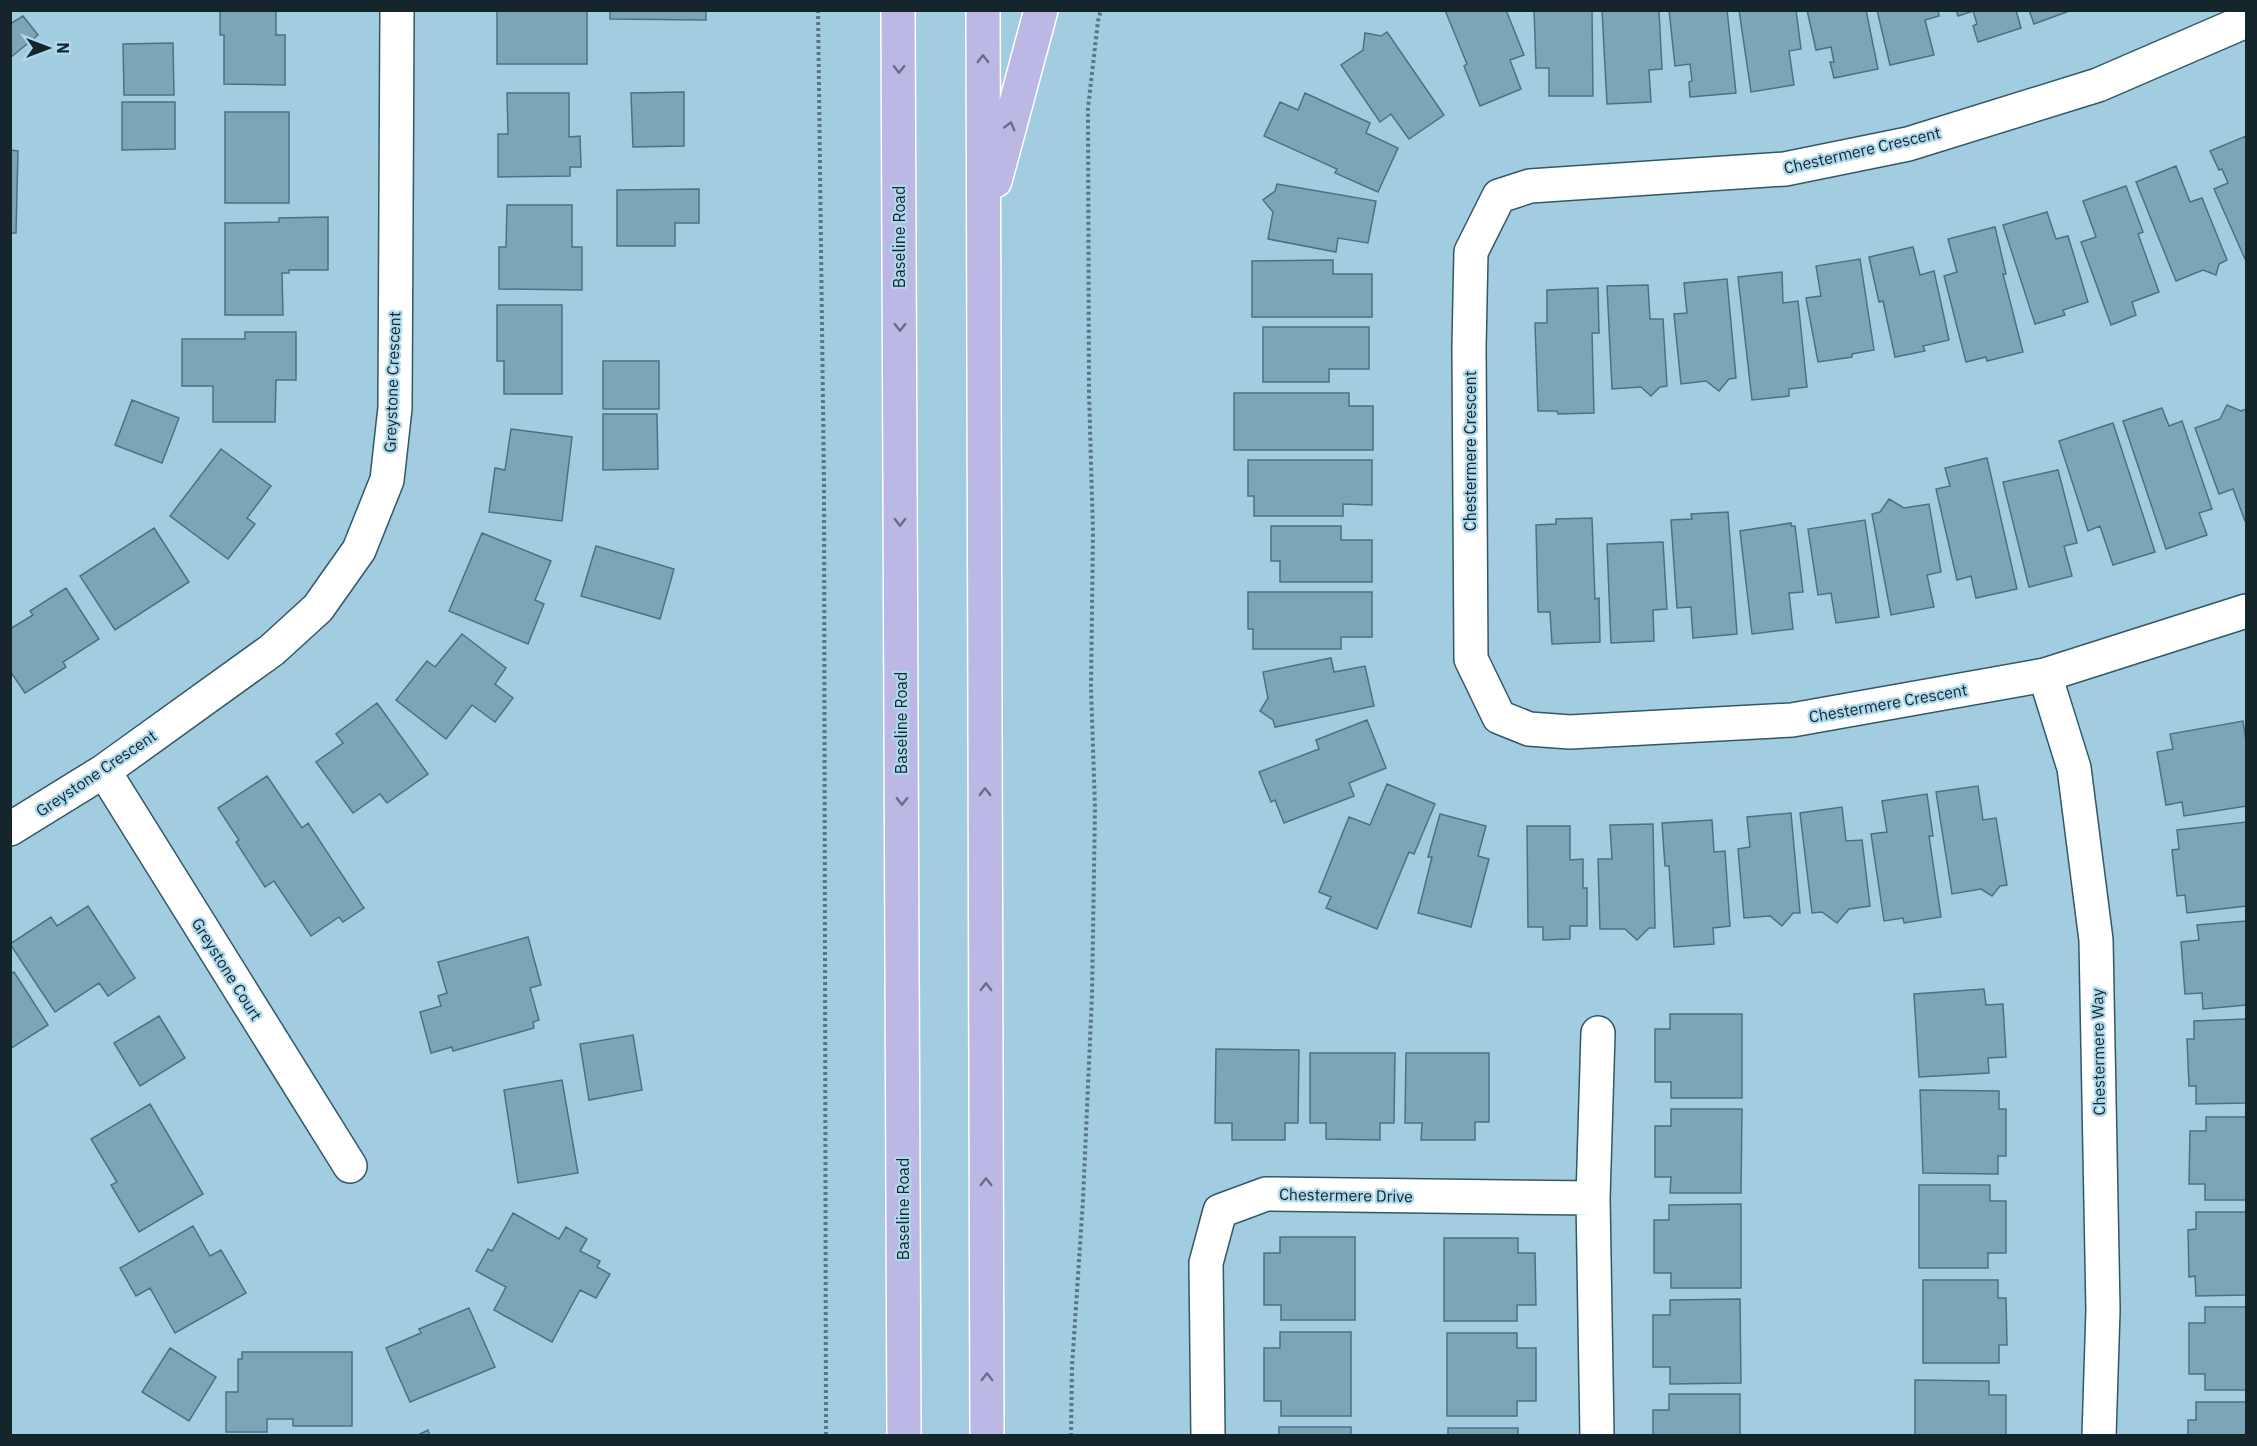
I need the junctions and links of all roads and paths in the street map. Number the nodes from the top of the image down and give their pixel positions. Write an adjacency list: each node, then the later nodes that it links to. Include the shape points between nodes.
1 (398, 10): 11 (street, Greystone Crescent, via 395,408 387,480 359,550 318,608 272,650)
2 (818, 10): 16 (path)
3 (898, 10): 17 (main road, Baseline Road, one-way to 17)
4 (983, 10): 8 (main road, one-way to 4)
5 (1041, 10): 8 (main road, one-way to 5)
6 (1101, 10): 19 (path, via 1088,108 1095,808 1092,995)
7 (2247, 21): 10 (street, Chestermere Crescent, via 2098,85 1908,144 1785,169 1530,186 1498,196 1471,252 1471,659 1498,717 1528,729 1570,732 1792,720)
8 (983, 223): 18 (main road, one-way to 8)
9 (2247, 611): 10 (street, Chestermere Crescent)
10 (2045, 675): 22 (street, Chestermere Way, via 2074,768 2096,940 2103,1310)
11 (104, 771): 12 (street, Greystone Crescent); 14 (street, Greystone Court)
12 (10, 829)
13 (1598, 1033): 15 (street)
14 (350, 1166)
15 (1593, 1198): 20 (street, Chestermere Drive, via 1266,1194 1220,1211 1206,1263); 21 (street)
16 (826, 1436)
17 (904, 1436)
18 (987, 1436)
19 (1071, 1436)
20 (1208, 1436)
21 (1597, 1436)
22 (2099, 1436)

